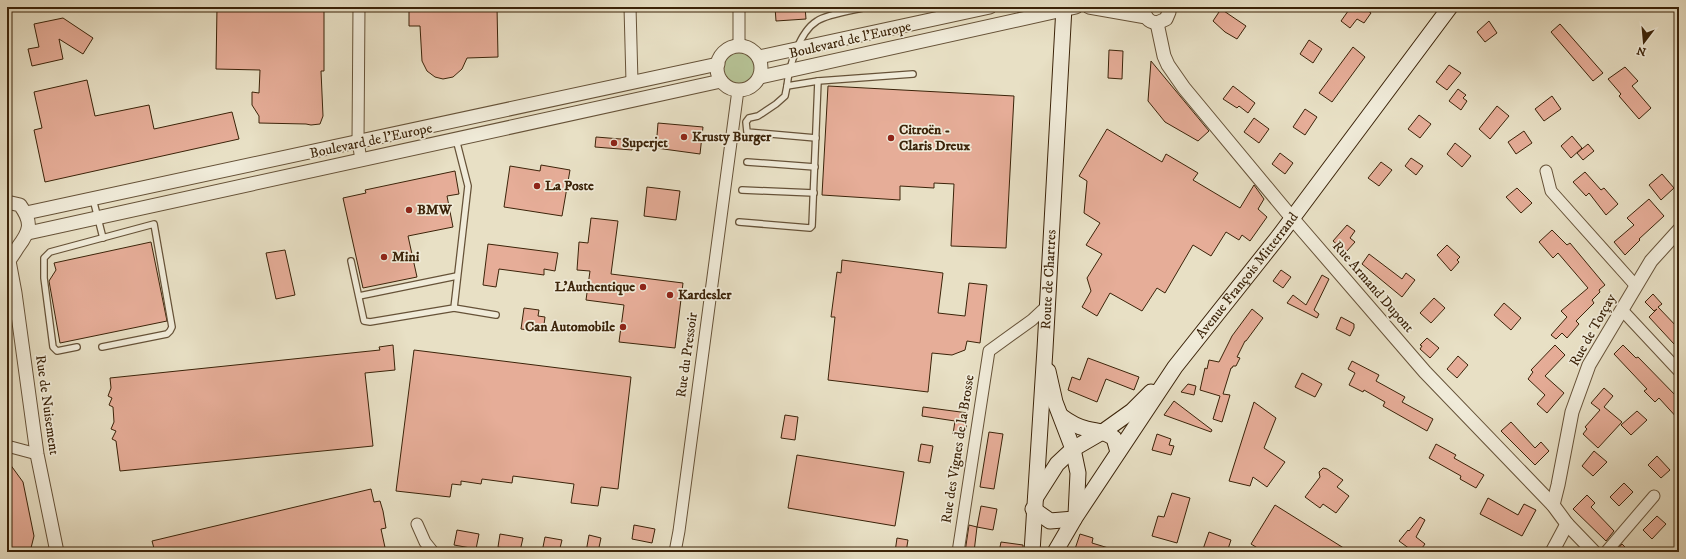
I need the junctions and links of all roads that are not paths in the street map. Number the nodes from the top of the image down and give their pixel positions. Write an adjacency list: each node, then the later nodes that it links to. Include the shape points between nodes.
1 (359, 7): 27 (street)
2 (630, 7): 21 (street)
3 (739, 7): 13 (street)
4 (867, 7): 14 (lane, via 818,20 809,28)
5 (990, 7): 10 (street, Boulevard de l'Europe)
6 (1089, 7): 11 (street)
7 (1168, 7): 11 (street, via 1166,19)
8 (1450, 7): 38 (main road, Avenue François Mitterrand)
9 (1068, 8): 12 (street, Boulevard de l'Europe); 48 (main road, Route de Chartres)
10 (966, 12): 12 (street); 14 (street, Boulevard de l'Europe)
11 (1149, 16): 38 (street, Rue Armand Dupont, via 1168,65 1184,88)
12 (970, 30): 17 (street, Boulevard de l'Europe)
13 (739, 46): 15 (street, via 750,49); 16 (street, via 725,51)
14 (797, 49): 15 (street, Boulevard de l'Europe); 17 (lane)
15 (759, 57): 19 (street)
16 (718, 64): 20 (street, via 717,70); 21 (street, Boulevard de l'Europe)
17 (789, 71): 19 (street, Boulevard de l'Europe); 23 (lane)
18 (913, 74): 22 (lane)
19 (760, 76): 24 (street, via 751,87)
20 (721, 81): 24 (street); 26 (street, Boulevard de l'Europe)
21 (632, 82): 27 (street, Boulevard de l'Europe)
22 (818, 82): 23 (lane); 25 (lane)
23 (787, 86): 25 (lane, via 785,96 776,104 758,116 749,118 746,122 747,132)
24 (738, 90): 71 (street, Rue du Pressoir)
25 (816, 138): 30 (lane)
26 (456, 139): 28 (street, Boulevard de l'Europe); 45 (lane, via 468,186)
27 (358, 141): 28 (street); 34 (street, Boulevard de l'Europe)
28 (361, 160): 37 (street, Boulevard de l'Europe)
29 (747, 162): 30 (lane)
30 (815, 167): 33 (lane)
31 (1546, 171): 46 (street, via 1551,191)
32 (742, 190): 33 (lane)
33 (814, 193): 39 (lane, via 813,224 810,228)
34 (93, 199): 36 (street, Boulevard de l'Europe); 37 (lane)
35 (7, 202): 36 (street, via 20,205)
36 (26, 213): 41 (street)
37 (98, 218): 41 (street, Boulevard de l'Europe); 42 (lane)
38 (1292, 218): 55 (main road, Avenue François Mitterrand); 65 (street, Rue Armand Dupont, via 1425,372)
39 (739, 222)
40 (1679, 230): 46 (street, Rue de Torçay, via 1657,252)
41 (28, 233): 44 (street)
42 (103, 238): 52 (lane, via 50,252 44,258 53,348 57,351); 53 (lane, via 154,224 172,327 167,334)
43 (351, 261): 47 (lane)
44 (8, 262): 62 (street, Rue de Nuisement, via 15,293)
45 (457, 276): 47 (lane); 49 (lane)
46 (1636, 286): 50 (street, Rue de Torçay)
47 (359, 296): 49 (lane, via 364,321 370,322)
48 (1047, 306): 54 (main road, Route de Chartres); 72 (street, Rue des Vignes de la Brosse, via 989,351)
49 (454, 308): 51 (lane)
50 (1622, 310): 56 (street); 65 (street, Rue de Torçay, via 1588,366 1572,412)
51 (496, 315)
52 (77, 347)
53 (102, 347)
54 (1045, 349): 57 (main road, via 1052,390); 64 (main road, Route de Chartres)
55 (1175, 367): 58 (main road, via 1132,411); 61 (main road, Avenue François Mitterrand)
56 (1679, 371)
57 (1061, 416): 58 (main road, via 1086,429); 60 (main road)
58 (1104, 431): 60 (main road); 61 (main road, via 1114,438)
59 (7, 446): 62 (street)
60 (1073, 449): 64 (main road, via 1057,464); 66 (main road, via 1078,473)
61 (1118, 452): 66 (main road, Avenue François Mitterrand)
62 (37, 454): 69 (street, Rue de Nuisement)
63 (1654, 496): 77 (street)
64 (1034, 504): 66 (main road, via 1050,521); 73 (main road, Route de Chartres)
65 (1553, 505): 68 (street, Rue Armand Dupont)
66 (1075, 517): 74 (main road, Avenue François Mitterrand)
67 (418, 524): 70 (street, via 425,542)
68 (1567, 524): 75 (street); 76 (street, Rue Armand Dupont)
69 (57, 552)
70 (433, 552)
71 (675, 552)
72 (958, 552)
73 (1032, 552)
74 (1054, 552)
75 (1552, 552)
76 (1594, 552)
77 (1606, 552)

